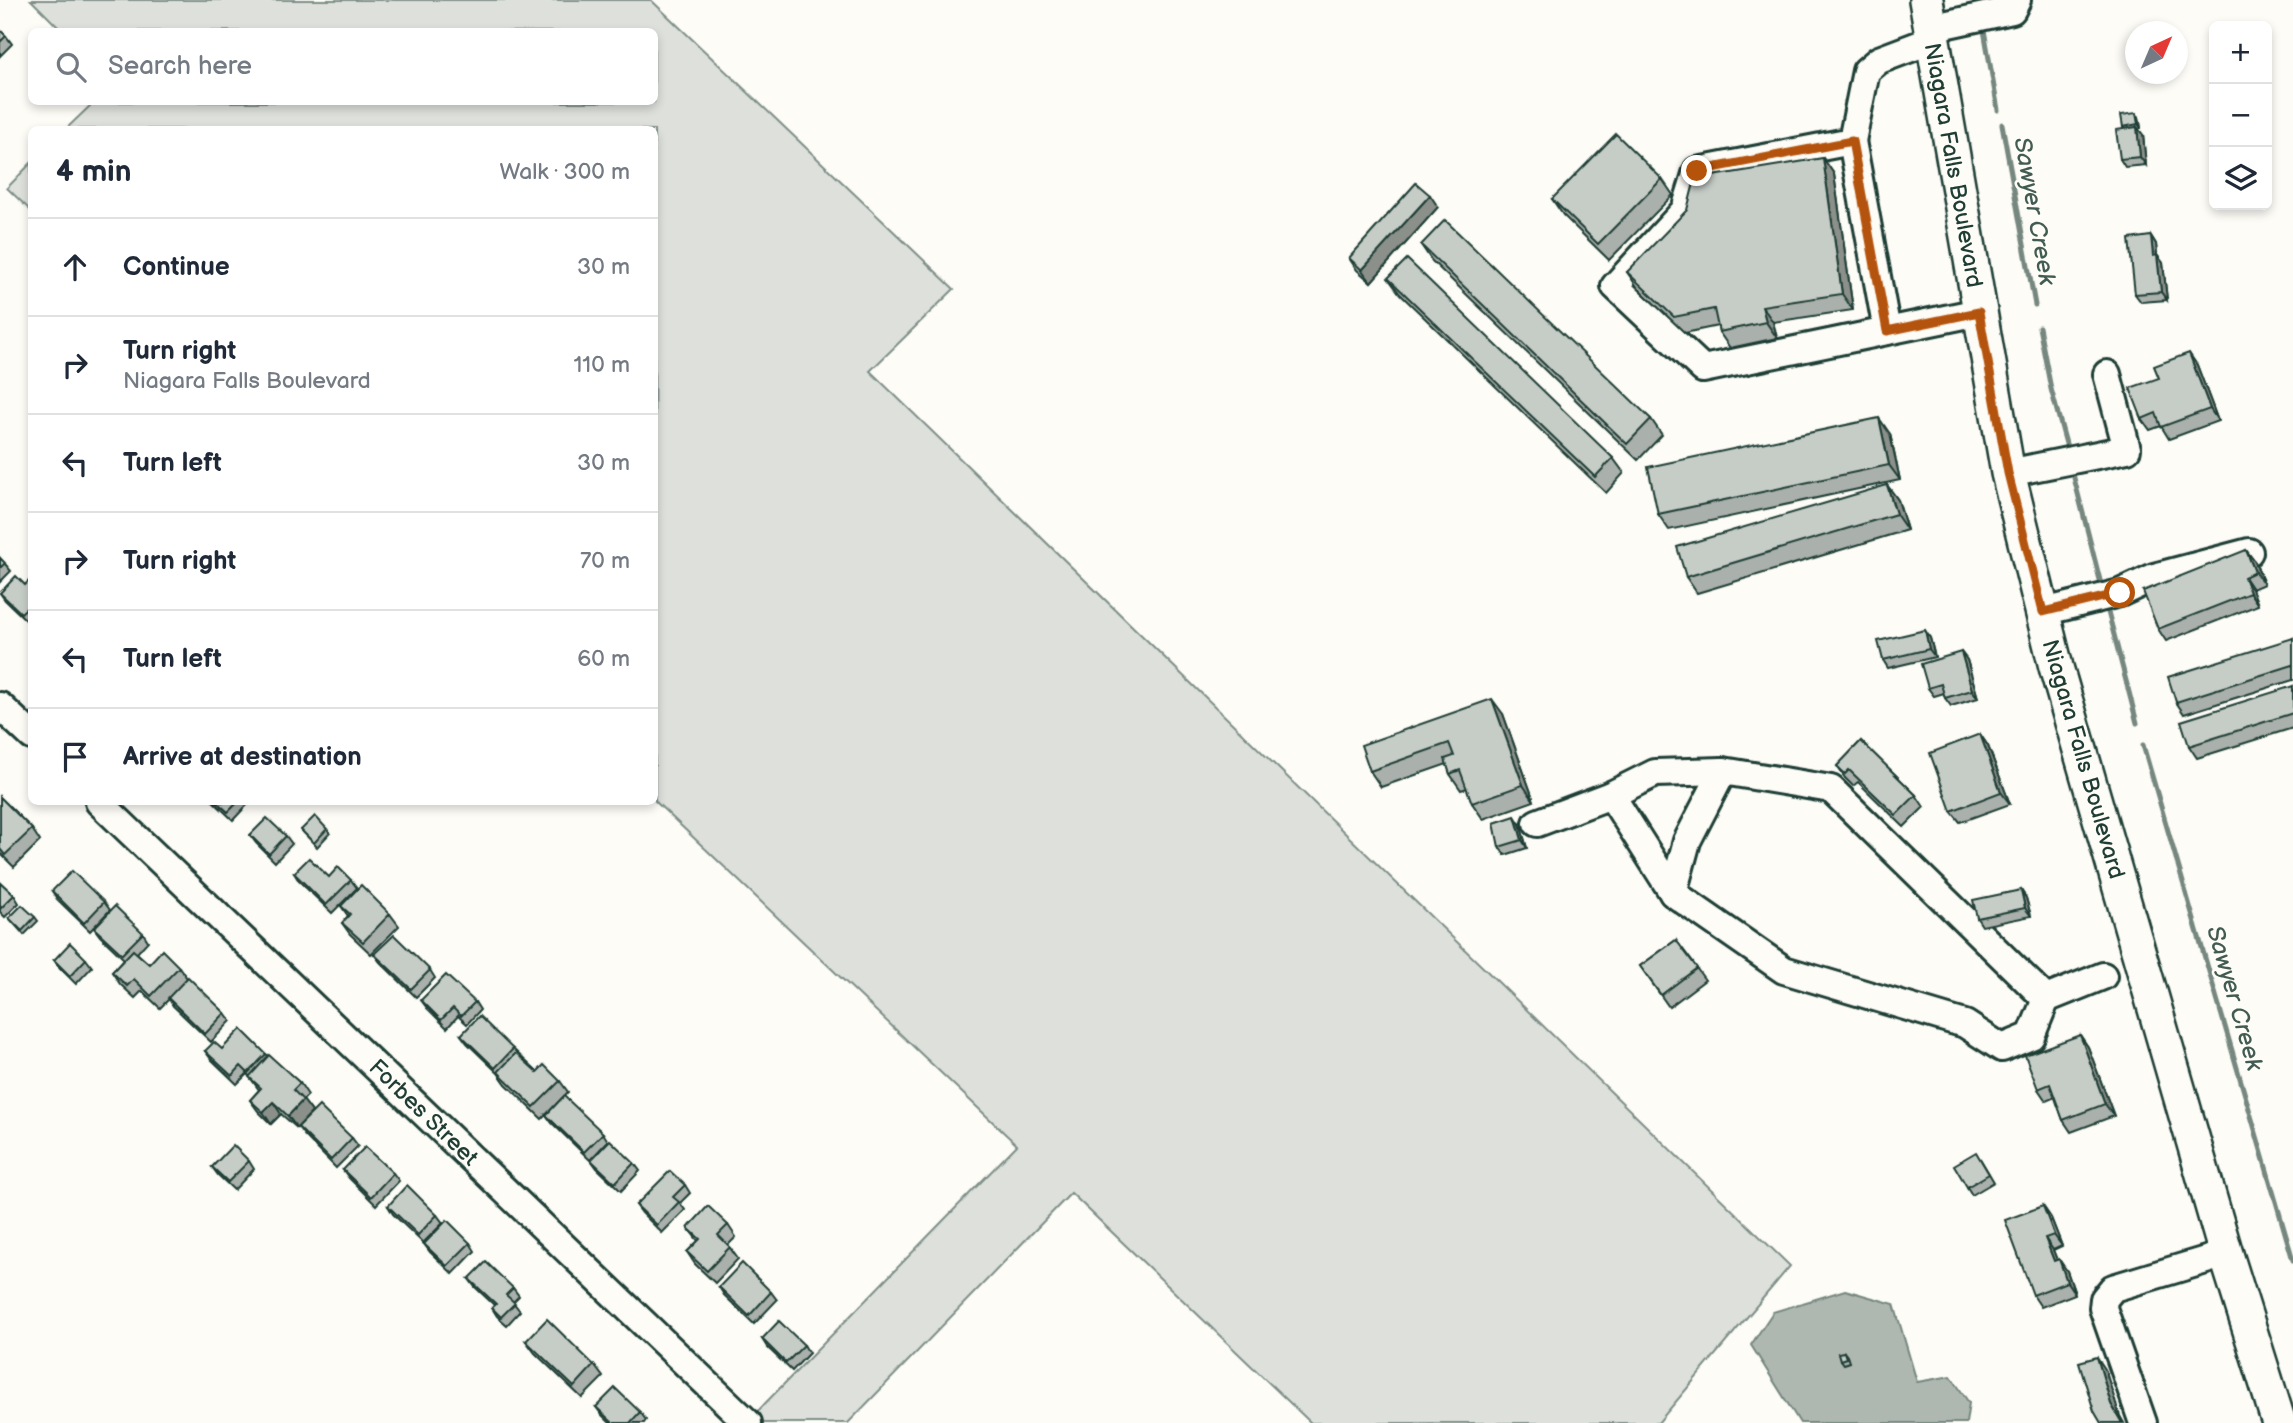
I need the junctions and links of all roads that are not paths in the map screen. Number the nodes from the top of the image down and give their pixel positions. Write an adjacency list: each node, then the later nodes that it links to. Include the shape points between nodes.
1 (2017, 0): 2 (street, via 2012,10)
2 (1929, 23): 3 (street, via 1866,71); 4 (main road, Niagara Falls Boulevard)
3 (1852, 141): 5 (street); 5 (street, via 1697,171 1685,210 1615,286 1703,369)
4 (1979, 312): 5 (street); 7 (main road, Niagara Falls Boulevard)
5 (1887, 331)
6 (2107, 373): 7 (street, via 2127,449)
7 (2008, 473): 9 (main road, Niagara Falls Boulevard)
8 (2249, 552): 9 (street)
9 (2043, 612): 19 (main road, Niagara Falls Boulevard)
10 (0, 706): 11 (street)
11 (28, 732)
12 (1723, 771): 13 (street, via 1655,773); 16 (street, via 1687,841); 18 (street, via 1831,789)
13 (1611, 795): 15 (street); 16 (street)
14 (102, 805): 20 (street, Forbes Street)
15 (1537, 823)
16 (1673, 893): 18 (street, via 1784,970 1965,1024 2002,1048 2031,1036)
17 (2103, 976): 18 (street)
18 (2046, 999)
19 (2226, 1254): 21 (street, via 2113,1288 2104,1299 2103,1308); 22 (main road, Niagara Falls Boulevard)
20 (748, 1423)
21 (2143, 1423)
22 (2279, 1423)

